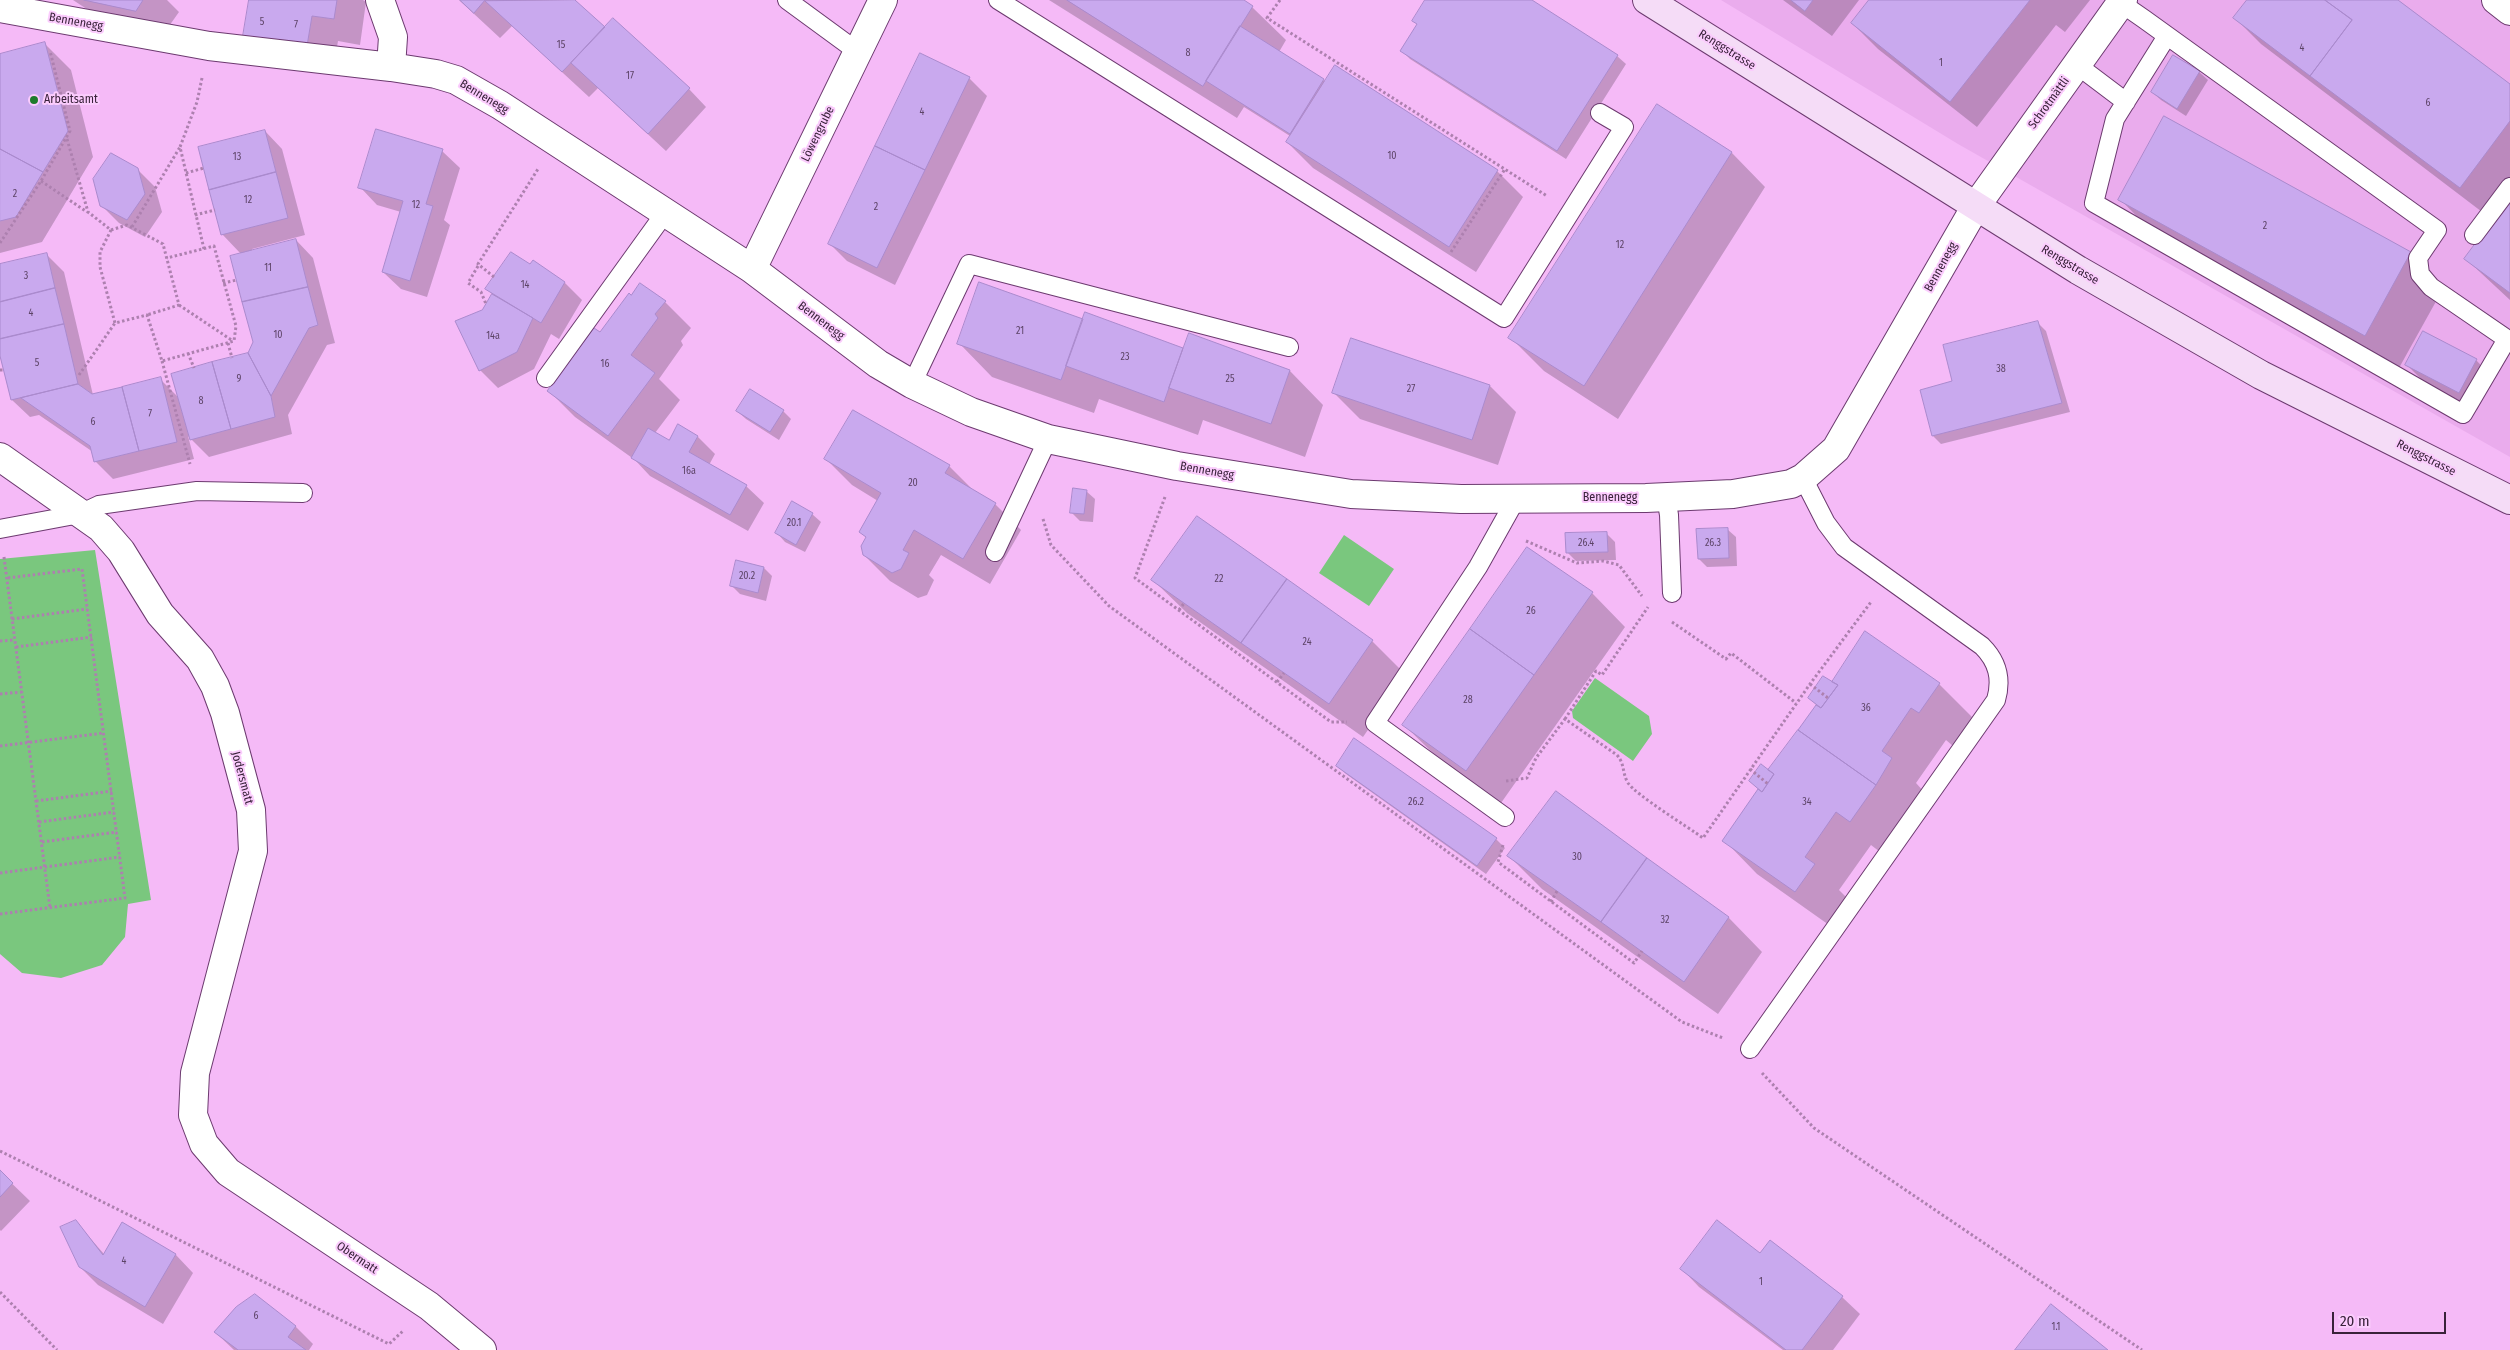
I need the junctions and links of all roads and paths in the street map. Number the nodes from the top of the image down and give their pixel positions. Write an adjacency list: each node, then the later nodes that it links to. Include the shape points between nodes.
1 (380, 0): 16 (street, via 393,37)
2 (787, 0): 14 (lane)
3 (883, 0): 14 (street, Löwengrube)
4 (998, 0): 42 (lane)
5 (1280, 0): 23 (path, via 1267,18)
6 (1647, 0): 27 (main road, Renggstrasse)
7 (2496, 0): 10 (street)
8 (2122, 1): 12 (lane); 15 (street, Schrotmättli)
9 (0, 8): 11 (street, Bennenegg)
10 (2510, 11)
11 (46, 16): 13 (street, Bennenegg); 19 (path, via 47,38 70,131)
12 (2167, 36): 17 (lane); 17 (lane, via 2437,230 2418,258 2420,274 2431,287 2507,339 2463,414 2094,203 2115,119)
13 (209, 46): 16 (street, Bennenegg); 21 (path, via 197,102)
14 (858, 52): 40 (street, Löwengrube)
15 (2076, 65): 17 (lane); 27 (street, Schrotmättli)
16 (390, 67): 20 (street, Bennenegg, via 456,80)
17 (2126, 102)
18 (1600, 113): 30 (lane, via 1624,127)
19 (67, 139): 25 (path); 29 (path)
20 (553, 140): 31 (street, Bennenegg); 41 (path, via 478,264)
21 (180, 146): 24 (path); 33 (path)
22 (204, 168): 24 (path)
23 (1505, 169): 30 (path); 42 (path)
24 (186, 173): 32 (path)
25 (42, 181): 29 (path); 36 (path)
26 (2510, 187): 35 (lane)
27 (1976, 206): 63 (street, Bennenegg, via 1836,449); 68 (main road, Renggstrasse, via 2078,270 2261,375)
28 (215, 210): 32 (path)
29 (88, 212): 34 (path)
30 (1570, 212): 42 (lane, via 1504,318)
31 (665, 213): 40 (street, Bennenegg); 57 (lane)
32 (195, 215): 37 (path)
33 (132, 227): 34 (path, via 127,225); 38 (path, via 160,241)
34 (111, 230): 48 (path, via 100,252 100,266)
35 (2474, 235)
36 (0, 243)
37 (204, 249): 38 (path); 44 (path, via 214,246)
38 (167, 258): 46 (path)
39 (478, 266): 45 (path, via 468,283 481,292)
40 (752, 268): 58 (street, Bennenegg, via 878,364)
41 (494, 276)
42 (1435, 276)
43 (237, 280): 44 (path)
44 (223, 283): 49 (path, via 236,326)
45 (486, 304)
46 (179, 305): 47 (path); 49 (path)
47 (147, 315): 48 (path); 54 (path)
48 (115, 323): 56 (path)
49 (234, 341): 50 (path)
50 (228, 343): 52 (path); 53 (path)
51 (1289, 347): 58 (lane, via 969,264)
52 (188, 353): 54 (path); 55 (path)
53 (232, 358)
54 (162, 361): 60 (path)
55 (194, 368)
56 (79, 375)
57 (546, 378)
58 (912, 384): 59 (street, Bennenegg, via 971,412)
59 (1048, 440): 62 (street, Bennenegg); 64 (lane)
60 (184, 443)
61 (0, 457): 69 (street, Jodersmatt)
62 (1178, 466): 67 (street, Bennenegg, via 1351,494); 79 (path, via 1135,578)
63 (1803, 478): 66 (street, Bennenegg, via 1791,484 1740,493); 74 (lane, via 1826,523 1844,547)
64 (1030, 482): 72 (lane); 117 (path, via 1051,544 1109,606 1682,1022)
65 (303, 493): 69 (lane, via 197,491 99,505)
66 (1666, 497): 67 (street, Bennenegg); 75 (lane, via 1670,514)
67 (1516, 499): 71 (lane)
68 (2510, 500)
69 (80, 514): 70 (lane); 119 (street, Jodersmatt, via 101,528 121,551 160,614 200,659 225,713 251,810 253,851 195,1073 193,1115 204,1144)
70 (0, 529): 73 (path)
71 (1496, 534): 77 (path, via 1516,536 1577,563 1603,561 1619,565); 95 (lane, via 1478,567)
72 (995, 552)
73 (7, 578): 78 (path, via 82,568); 82 (path)
74 (1888, 580): 89 (path); 117 (lane, via 1993,656 2000,685 1996,700)
75 (1672, 593)
76 (1185, 602): 79 (path)
77 (1649, 607): 80 (path); 94 (path, via 1602,675 1596,671)
78 (87, 610): 82 (path); 83 (path)
79 (1179, 610): 88 (path)
80 (1656, 612)
81 (1664, 617): 93 (path, via 1726,658 1731,653)
82 (12, 619): 84 (path)
83 (92, 637): 86 (path); 96 (path)
84 (14, 640): 85 (path); 86 (path)
85 (0, 642)
86 (16, 647): 90 (path)
87 (1284, 674): 88 (path)
88 (1277, 682): 95 (path, via 1331,722)
89 (1810, 684): 92 (path); 93 (path)
90 (22, 692): 91 (path); 97 (path)
91 (0, 694)
92 (1828, 698)
93 (1796, 703): 99 (path)
94 (1565, 719): 99 (path, via 1624,762 1628,782 1638,792 1703,838); 100 (path, via 1536,758 1527,778)
95 (1375, 723): 105 (lane)
96 (104, 733): 97 (path); 102 (path)
97 (28, 743): 98 (path); 103 (path)
98 (0, 746)
99 (1750, 769): 101 (path)
100 (1501, 782)
101 (1768, 784)
102 (112, 791): 103 (path); 104 (path)
103 (36, 801): 106 (path)
104 (114, 812): 106 (path); 107 (path)
105 (1505, 817): 113 (path, via 1503,850 1498,862)
106 (39, 822): 108 (path)
107 (117, 832): 108 (path); 109 (path)
108 (42, 842): 110 (path)
109 (120, 857): 110 (path); 114 (path, via 126,898)
110 (45, 867): 111 (path); 114 (path)
111 (0, 872)
112 (1557, 891): 113 (path)
113 (1551, 902): 116 (path, via 1634,963)
114 (50, 908): 115 (path)
115 (0, 914)
116 (1642, 951)
117 (1750, 1049): 126 (path, via 1758,1070 1814,1128)
118 (0, 1151): 122 (path)
119 (228, 1172): 121 (street, Obermatt)
120 (0, 1292): 123 (path)
121 (429, 1306): 122 (path); 125 (street, Obermatt)
122 (389, 1344): 124 (path)
123 (57, 1350)
124 (389, 1350)
125 (482, 1350)
126 (2142, 1350)

